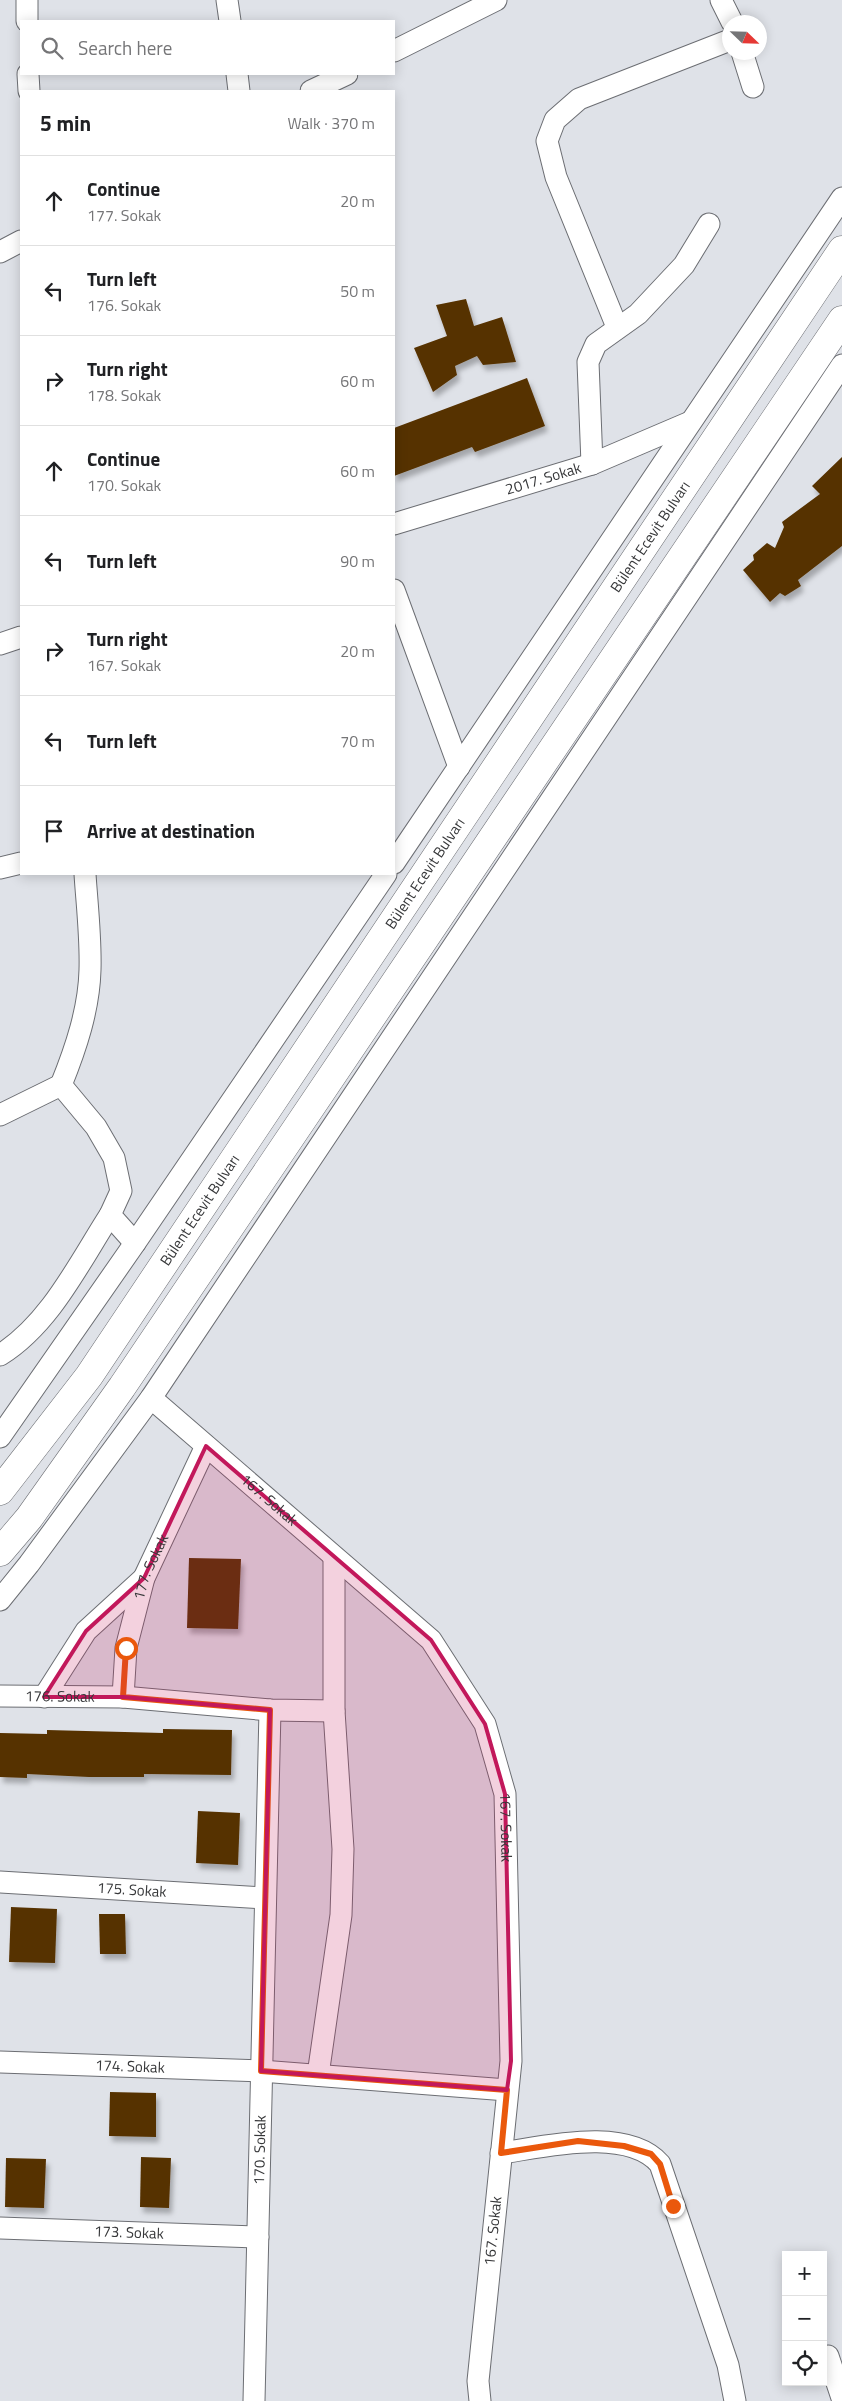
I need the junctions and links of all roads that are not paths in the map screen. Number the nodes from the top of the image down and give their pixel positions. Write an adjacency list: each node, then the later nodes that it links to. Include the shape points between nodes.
1 (27, 0): 6 (street)
2 (227, 0): 7 (street)
3 (496, 0): 9 (street)
4 (721, 0): 5 (street)
5 (728, 15)
6 (27, 20)
7 (230, 20)
8 (722, 43): 24 (street, via 578,99 555,120 547,141 556,177)
9 (395, 50)
10 (745, 60): 14 (street)
11 (28, 75): 15 (street)
12 (237, 75): 16 (street)
13 (345, 75): 17 (street)
14 (753, 87)
15 (29, 90)
16 (239, 90)
17 (313, 90)
18 (842, 198): 26 (street)
19 (709, 224): 24 (street, via 684,265 638,314)
20 (20, 242): 22 (street)
21 (842, 250): 46 (main road, Bülent Ecevit Bulvarı, via 89,1376)
22 (0, 252)
23 (842, 320): 47 (main road, via 122,1386 29,1518)
24 (617, 327): 27 (street, via 596,344 588,362)
25 (842, 364): 43 (street)
26 (688, 423): 27 (street, 2017. Sokak); 32 (street)
27 (592, 464): 28 (street, 2017. Sokak)
28 (395, 524)
29 (395, 593): 32 (street)
30 (20, 638): 31 (street)
31 (0, 644)
32 (459, 767): 33 (street)
33 (395, 861)
34 (20, 863): 35 (street)
35 (0, 868)
36 (85, 875): 38 (street, via 88,987 77,1043)
37 (385, 875): 41 (street)
38 (61, 1085): 39 (street); 40 (street, via 96,1127 114,1158 121,1191)
39 (0, 1115)
40 (110, 1215): 41 (street); 42 (street, via 48,1310 13,1347)
41 (135, 1243): 44 (street)
42 (0, 1355)
43 (151, 1398): 45 (street, 167. Sokak); 50 (street)
44 (0, 1437)
45 (206, 1446): 48 (street, 167. Sokak); 49 (street, 177. Sokak)
46 (0, 1491)
47 (0, 1552)
48 (334, 1557): 55 (street); 61 (street, 167. Sokak, via 431,1640 485,1724 505,1794 511,2061)
49 (144, 1578): 52 (street, via 86,1631); 53 (street, 177. Sokak, via 126,1648)
50 (0, 1600)
51 (0, 1696): 52 (street, 176. Sokak)
52 (44, 1696): 53 (street, 176. Sokak)
53 (123, 1697): 54 (street, 176. Sokak)
54 (270, 1710): 55 (street, 176. Sokak); 57 (street, 170. Sokak)
55 (334, 1712): 60 (street, via 343,1849 341,1915)
56 (0, 1882): 57 (street, 175. Sokak)
57 (265, 1898): 59 (street, 170. Sokak)
58 (0, 2062): 59 (street, 174. Sokak)
59 (261, 2071): 60 (street, 174. Sokak); 64 (street, 170. Sokak)
60 (318, 2075): 61 (street, 174. Sokak)
61 (507, 2090): 62 (street, 167. Sokak)
62 (501, 2153): 68 (street, 167. Sokak, via 478,2380); 69 (street, via 578,2141 624,2146 651,2154 660,2164 728,2365)
63 (0, 2228): 64 (street, 173. Sokak)
64 (258, 2237): 67 (street, 170. Sokak)
65 (828, 2356): 66 (street)
66 (842, 2398)
67 (254, 2401)
68 (480, 2401)
69 (735, 2401)

